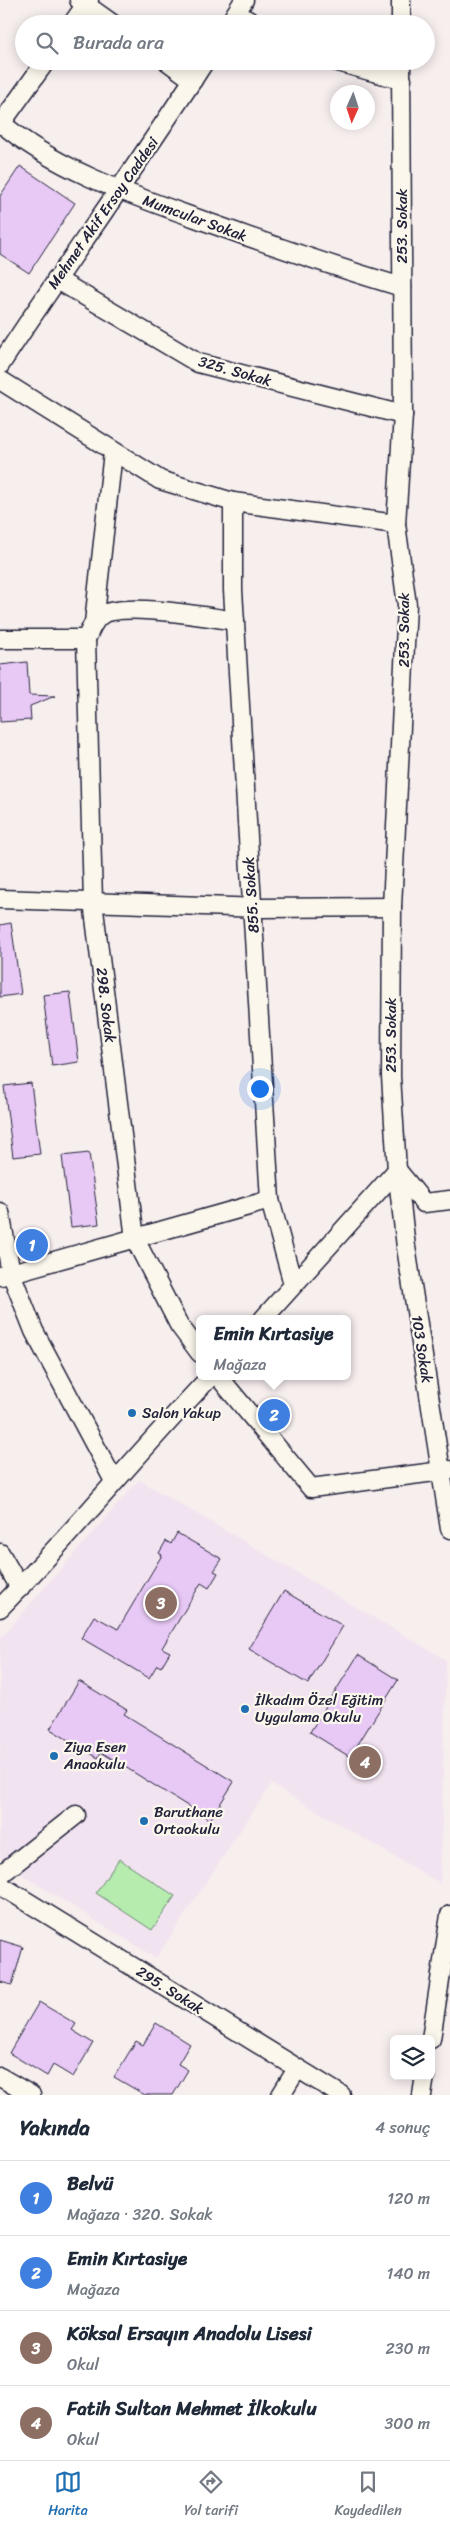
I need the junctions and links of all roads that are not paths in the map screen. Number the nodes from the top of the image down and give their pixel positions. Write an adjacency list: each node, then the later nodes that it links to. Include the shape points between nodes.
1 (401, 0): 5 (street)
2 (85, 2): 3 (street); 4 (street)
3 (77, 15)
4 (102, 15)
5 (401, 15)
6 (39, 70): 13 (street)
7 (180, 70): 11 (street)
8 (200, 70): 11 (street, Mehmet Akif Ersoy Caddesi)
9 (366, 70): 12 (street)
10 (401, 70): 12 (street, 253. Sokak)
11 (194, 80): 14 (street, Mehmet Akif Ersoy Caddesi)
12 (402, 80): 16 (street, 253. Sokak)
13 (0, 124): 14 (street, Mumcular Sokak, via 42,152)
14 (119, 190): 15 (street, Mehmet Akif Ersoy Caddesi); 16 (street, Mumcular Sokak, via 314,261)
15 (56, 279): 17 (street, Mehmet Akif Ersoy Caddesi); 19 (street, 325. Sokak, via 198,363)
16 (402, 287): 19 (street, 253. Sokak)
17 (0, 365)
18 (0, 380): 20 (street)
19 (403, 415): 22 (street, 253. Sokak)
20 (113, 452): 21 (street, via 160,480); 24 (street)
21 (233, 502): 22 (street); 23 (street, 855. Sokak)
22 (396, 524): 30 (street, 253. Sokak, via 407,605)
23 (235, 621): 24 (street, via 191,614 115,610 100,616); 29 (street, 855. Sokak)
24 (94, 623): 26 (street)
25 (0, 638): 26 (street)
26 (86, 639): 28 (street, 298. Sokak)
27 (0, 899): 28 (street)
28 (93, 902): 29 (street); 35 (street, 298. Sokak)
29 (251, 906): 30 (street); 32 (street, 855. Sokak)
30 (392, 908): 31 (street, 253. Sokak, via 390,1076)
31 (397, 1170): 33 (street, via 424,1203); 37 (street); 42 (street, 103 Sokak)
32 (270, 1200): 35 (street); 37 (street, 855. Sokak)
33 (450, 1200)
34 (0, 1212): 36 (street)
35 (135, 1239): 36 (street); 39 (street, 298. Sokak, via 179,1325)
36 (5, 1275): 43 (street)
37 (293, 1284): 38 (street)
38 (266, 1315)
39 (196, 1348)
40 (207, 1380): 43 (street)
41 (221, 1380): 42 (street, via 311,1488)
42 (446, 1470): 44 (street, 103 Sokak)
43 (114, 1481): 46 (street)
44 (450, 1528)
45 (0, 1553): 46 (street)
46 (20, 1588): 47 (street)
47 (0, 1608)
48 (76, 1815): 49 (street)
49 (5, 1871): 50 (street)
50 (7, 1894): 53 (street, 295. Sokak)
51 (450, 1915): 52 (street)
52 (432, 2035)
53 (298, 2069): 57 (street); 58 (street, 295. Sokak)
54 (0, 2077): 56 (street)
55 (424, 2080): 59 (street)
56 (31, 2095)
57 (281, 2095)
58 (341, 2095)
59 (422, 2095)

